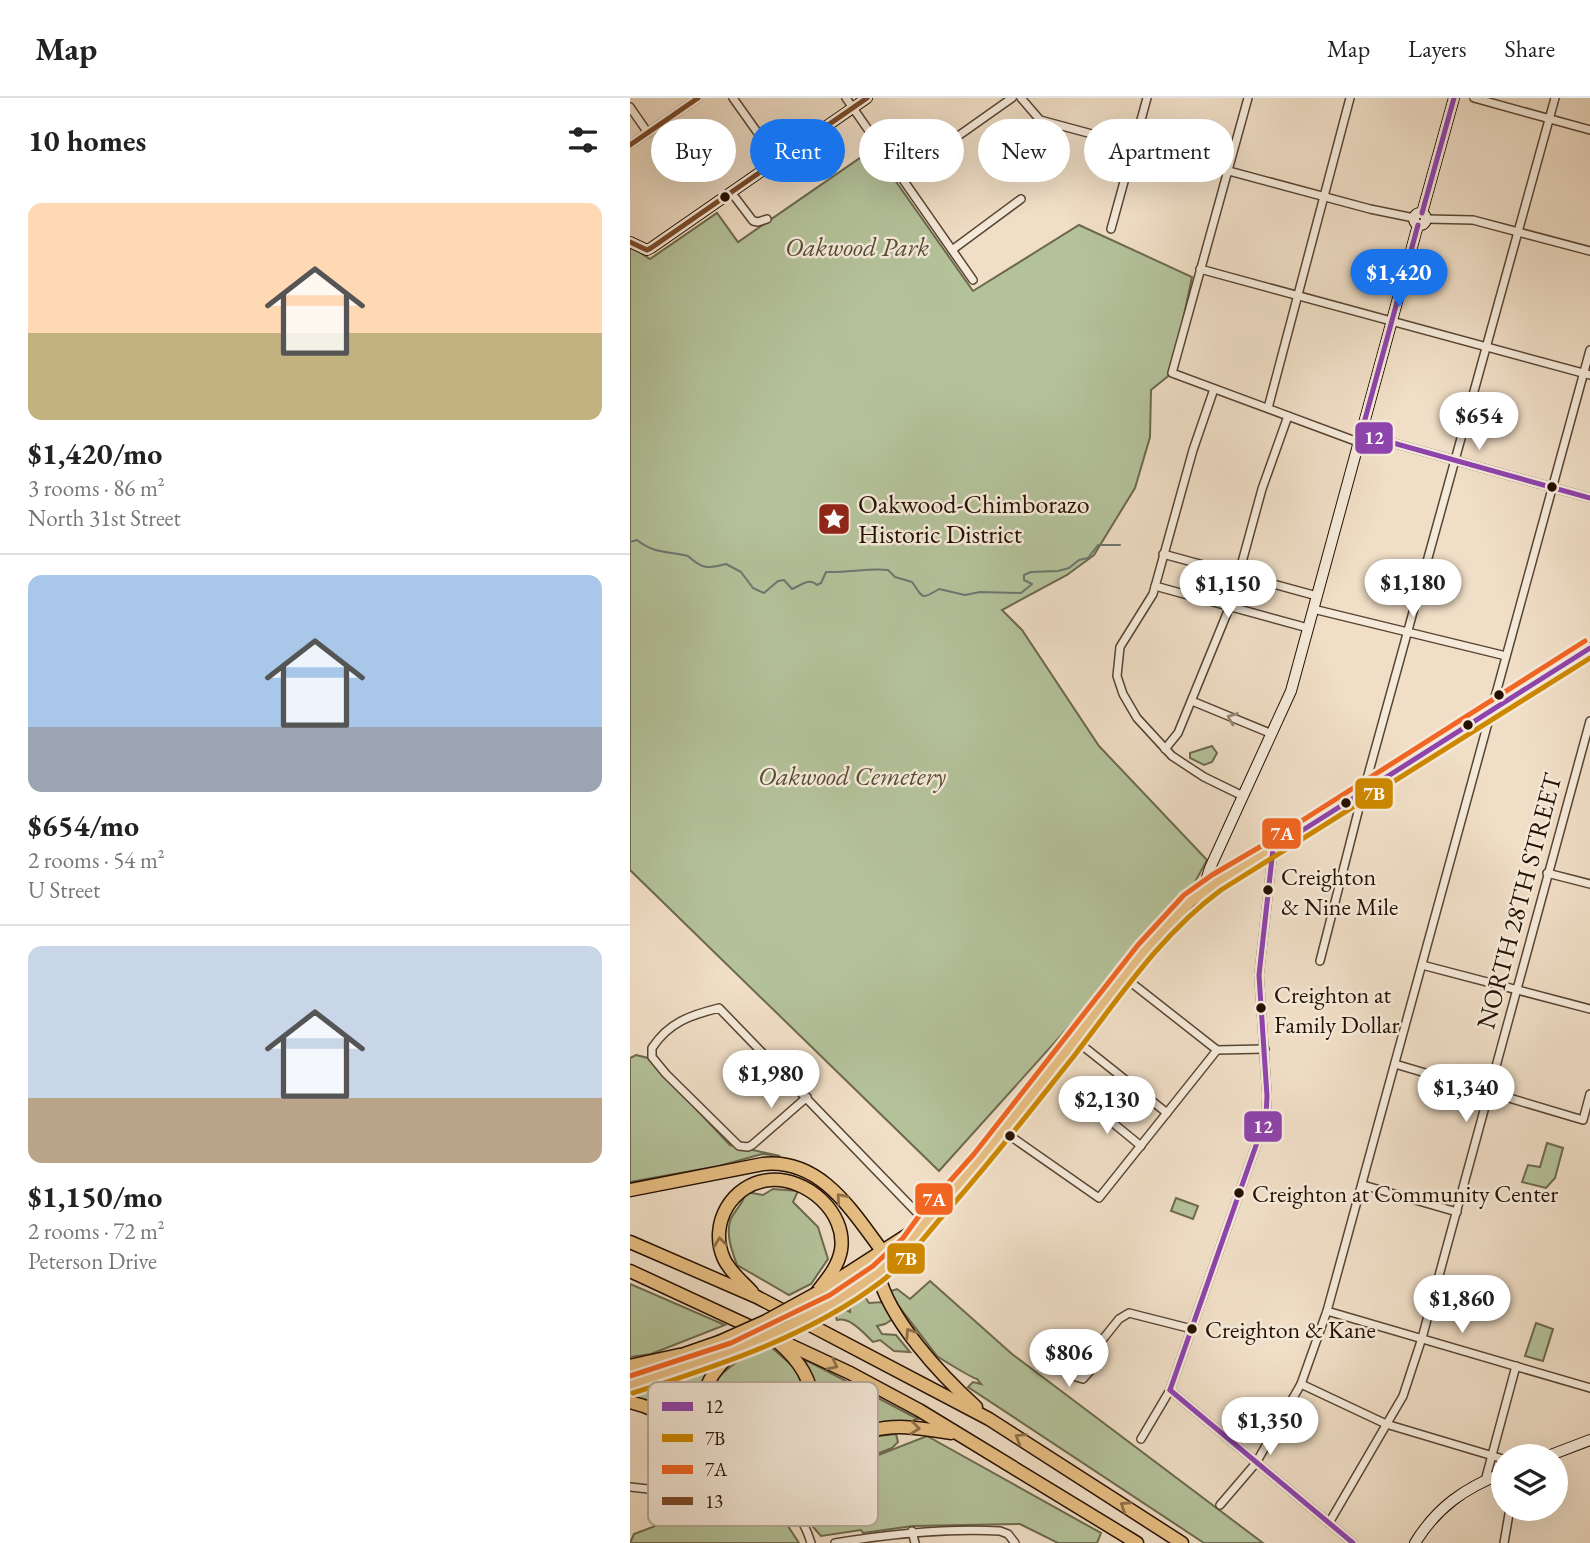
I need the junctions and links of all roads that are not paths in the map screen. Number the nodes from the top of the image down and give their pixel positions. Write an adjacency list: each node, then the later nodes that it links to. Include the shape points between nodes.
1 (698, 98): 23 (street)
2 (733, 98): 19 (street)
3 (846, 98): 14 (street)
4 (867, 98): 14 (street)
5 (1012, 98): 21 (street)
6 (1021, 98): 22 (street, via 1040,120)
7 (1147, 98): 17 (street)
8 (1248, 98): 25 (street)
9 (1350, 98): 32 (street)
10 (1454, 98): 35 (street)
11 (1474, 98): 18 (street)
12 (1555, 98): 18 (street)
13 (630, 107): 23 (street)
14 (852, 108): 15 (street); 16 (street)
15 (836, 119)
16 (860, 119)
17 (1141, 119)
18 (1550, 119): 20 (street); 37 (street)
19 (750, 122)
20 (1590, 130)
21 (964, 132)
22 (1084, 132)
23 (648, 133): 24 (street)
24 (630, 145)
25 (1234, 148)
26 (1234, 172): 32 (street)
27 (750, 179): 31 (street)
28 (904, 182): 39 (street)
29 (1124, 182): 36 (street)
30 (1225, 182): 41 (street)
31 (732, 192): 34 (street, via 753,221); 38 (street, via 647,250)
32 (1325, 197): 35 (street); 43 (street)
33 (1021, 199): 39 (street)
34 (767, 219)
35 (1420, 219): 37 (street, via 1464,219); 44 (street)
36 (1111, 229)
37 (1518, 232): 40 (street); 45 (street)
38 (630, 242)
39 (952, 250): 42 (street)
40 (1590, 251)
41 (1200, 269): 43 (street); 48 (street, via 1172,373)
42 (972, 280)
43 (1298, 296): 44 (street); 49 (street)
44 (1392, 321): 45 (street); 51 (street)
45 (1486, 347): 47 (street); 52 (street)
46 (1590, 350): 47 (street)
47 (1587, 375): 53 (street)
48 (1214, 388): 49 (street); 55 (street)
49 (1268, 408): 50 (street)
50 (1288, 416): 51 (street); 56 (street, via 1262,489)
51 (1359, 438): 52 (street); 58 (street)
52 (1455, 459): 53 (street); 62 (street)
53 (1552, 488): 54 (street); 64 (street)
54 (1590, 498)
55 (1163, 554): 56 (street); 57 (street)
56 (1240, 575): 58 (street); 59 (street)
57 (1155, 586): 59 (street); 69 (street, via 1121,647 1117,676 1137,718)
58 (1317, 596): 60 (street)
59 (1230, 606): 61 (street); 65 (street)
60 (1313, 609): 61 (street); 62 (street)
61 (1308, 628): 68 (street, via 1291,691)
62 (1407, 632): 64 (street); 70 (street)
63 (1590, 648): 66 (main road)
64 (1506, 656): 66 (street)
65 (1192, 701): 68 (street, one-way to 65); 69 (street)
66 (1490, 710): 70 (main road); 77 (street)
67 (1590, 721): 73 (street, NORTH 28TH STREET)
68 (1272, 734): 71 (street)
69 (1165, 749): 71 (street, via 1196,773)
70 (1363, 792): 72 (main road); 76 (street)
71 (1243, 796): 75 (street)
72 (1273, 849): 75 (main road); 82 (street, via 1259,975)
73 (1547, 873): 74 (street); 79 (street, NORTH 28TH STREET)
74 (1590, 884)
75 (1202, 893): 78 (main road, via 1161,932)
76 (1320, 961)
77 (1422, 965): 79 (street); 84 (street)
78 (1124, 977): 81 (main road); 83 (street)
79 (1518, 989): 80 (street); 85 (street, NORTH 28TH STREET)
80 (1590, 1009)
81 (1074, 1040): 89 (street); 90 (main road)
82 (1265, 1049): 83 (street); 103 (street, via 1266,1118)
83 (1217, 1050): 89 (street)
84 (1395, 1064): 85 (street); 92 (street)
85 (1489, 1093): 86 (street, via 1583,1120); 94 (street, NORTH 28TH STREET)
86 (1590, 1094)
87 (807, 1097): 87 (street, via 719,1007 674,1024 652,1048 652,1057 666,1074 739,1146 751,1146); 95 (street)
88 (1091, 1105): 91 (street)
89 (1167, 1113): 91 (street)
90 (1003, 1131): 91 (street, via 1099,1198); 95 (main road)
91 (1143, 1143)
92 (1363, 1185): 94 (street); 102 (street)
93 (630, 1190): 97 (highway, one-way to 93, via 839,1195 821,1178 795,1166 763,1164)
94 (1457, 1212): 105 (street, NORTH 28TH STREET)
95 (926, 1222): 97 (main road); 99 (main road)
96 (630, 1242): 101 (highway)
97 (883, 1252): 99 (highway); 100 (main road)
98 (630, 1271): 104 (highway)
99 (880, 1272): 107 (main road, bridge, via 834,1303); 121 (highway, one-way to 99, via 949,1383 915,1341 881,1288)
100 (817, 1292): 101 (highway, one-way to 100, via 728,1266 719,1227 734,1197 747,1186 769,1180 789,1181 811,1192 836,1219 841,1251); 108 (main road, bridge, via 766,1320)
101 (757, 1297): 121 (highway)
102 (1327, 1311): 105 (street); 114 (street)
103 (1192, 1329): 106 (street, via 1129,1313); 118 (street)
104 (771, 1336): 112 (highway, via 798,1362); 113 (highway, one-way to 113)
105 (1422, 1338): 109 (street); 122 (street, NORTH 28TH STREET, via 1403,1396)
106 (1095, 1349)
107 (734, 1351): 111 (highway); 115 (main road)
108 (679, 1355): 110 (highway)
109 (1516, 1366): 116 (street); 127 (street)
110 (630, 1369)
111 (710, 1382)
112 (809, 1382)
113 (866, 1382)
114 (1301, 1384): 122 (street); 130 (street)
115 (630, 1385)
116 (1590, 1388)
117 (878, 1389): 124 (highway, one-way to 124)
118 (1170, 1390): 125 (street); 130 (street)
119 (630, 1402): 120 (highway, one-way to 120)
120 (648, 1409)
121 (989, 1419): 145 (highway, one-way to 121)
122 (1386, 1424): 129 (street); 137 (street, NORTH 28TH STREET)
123 (878, 1429): 124 (highway, one-way to 124, via 906,1427)
124 (960, 1435): 144 (highway)
125 (1141, 1439)
126 (1590, 1440): 128 (street)
127 (1494, 1444)
128 (1568, 1448)
129 (1491, 1455): 132 (street)
130 (1256, 1463): 135 (street); 137 (street)
131 (1491, 1478): 132 (street)
132 (1485, 1481): 147 (street, via 1445,1506)
133 (630, 1487): 134 (street)
134 (648, 1489)
135 (1220, 1505)
136 (1508, 1521): 148 (street)
137 (1329, 1522): 146 (street)
138 (804, 1526): 141 (street)
139 (912, 1531): 140 (street, via 1000,1531); 142 (street); 143 (street)
140 (1013, 1540)
141 (811, 1543)
142 (835, 1543)
143 (915, 1543)
144 (1138, 1543)
145 (1182, 1543)
146 (1353, 1543)
147 (1415, 1543)
148 (1504, 1543)

